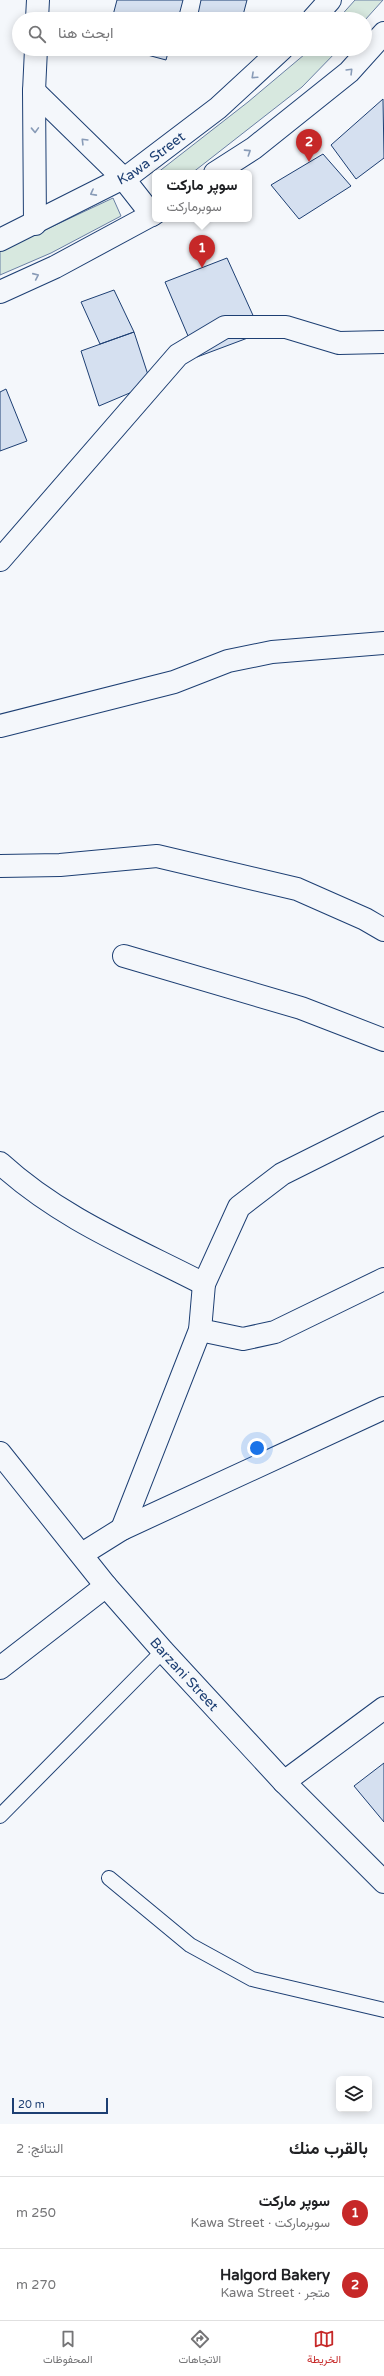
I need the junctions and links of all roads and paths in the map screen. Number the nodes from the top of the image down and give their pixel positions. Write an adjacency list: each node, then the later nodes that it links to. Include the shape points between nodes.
1 (38, 0): 3 (street)
2 (330, 0): 4 (street)
3 (37, 12)
4 (319, 12)
5 (384, 33): 6 (street, one-way to 5)
6 (372, 46)
7 (36, 56): 10 (street)
8 (274, 56): 12 (street, Kawa Street, one-way to 12, via 218,108 131,174)
9 (363, 56): 11 (street, one-way to 9, via 254,148 349,72)
10 (34, 91): 12 (street, one-way to 10); 15 (street, one-way to 15)
11 (221, 170)
12 (122, 178): 13 (street); 15 (street, Kawa Street, one-way to 15)
13 (152, 213)
14 (152, 215): 17 (street, one-way to 14, via 55,267)
15 (35, 224): 16 (street, Kawa Street)
16 (0, 240)
17 (0, 292)
18 (384, 342): 19 (street, via 339,343 286,327 225,327 178,354)
19 (0, 560)
20 (384, 643): 21 (street, via 272,652 228,661 174,682)
21 (0, 726)
22 (0, 866): 23 (street, via 60,865 157,856 297,889 366,919)
23 (384, 930)
24 (124, 956): 25 (street, via 301,1008)
25 (384, 1040)
26 (384, 1123): 29 (street, via 282,1174 239,1208)
27 (0, 1163): 29 (street, via 26,1186 64,1213)
28 (384, 1278): 30 (street, via 275,1332 243,1340)
29 (204, 1284): 30 (street)
30 (200, 1330): 33 (street)
31 (384, 1408): 33 (street)
32 (0, 1453): 34 (street, Barzani Street)
33 (122, 1529): 34 (street)
34 (82, 1554): 35 (street, Barzani Street)
35 (106, 1586): 36 (street, Barzani Street); 37 (street)
36 (163, 1651): 39 (street, Barzani Street); 40 (lane)
37 (0, 1668)
38 (384, 1708): 39 (street)
39 (284, 1782): 42 (street, Barzani Street)
40 (0, 1816)
41 (109, 1878): 43 (lane, via 190,1946 252,1979)
42 (384, 1882)
43 (384, 2010)

